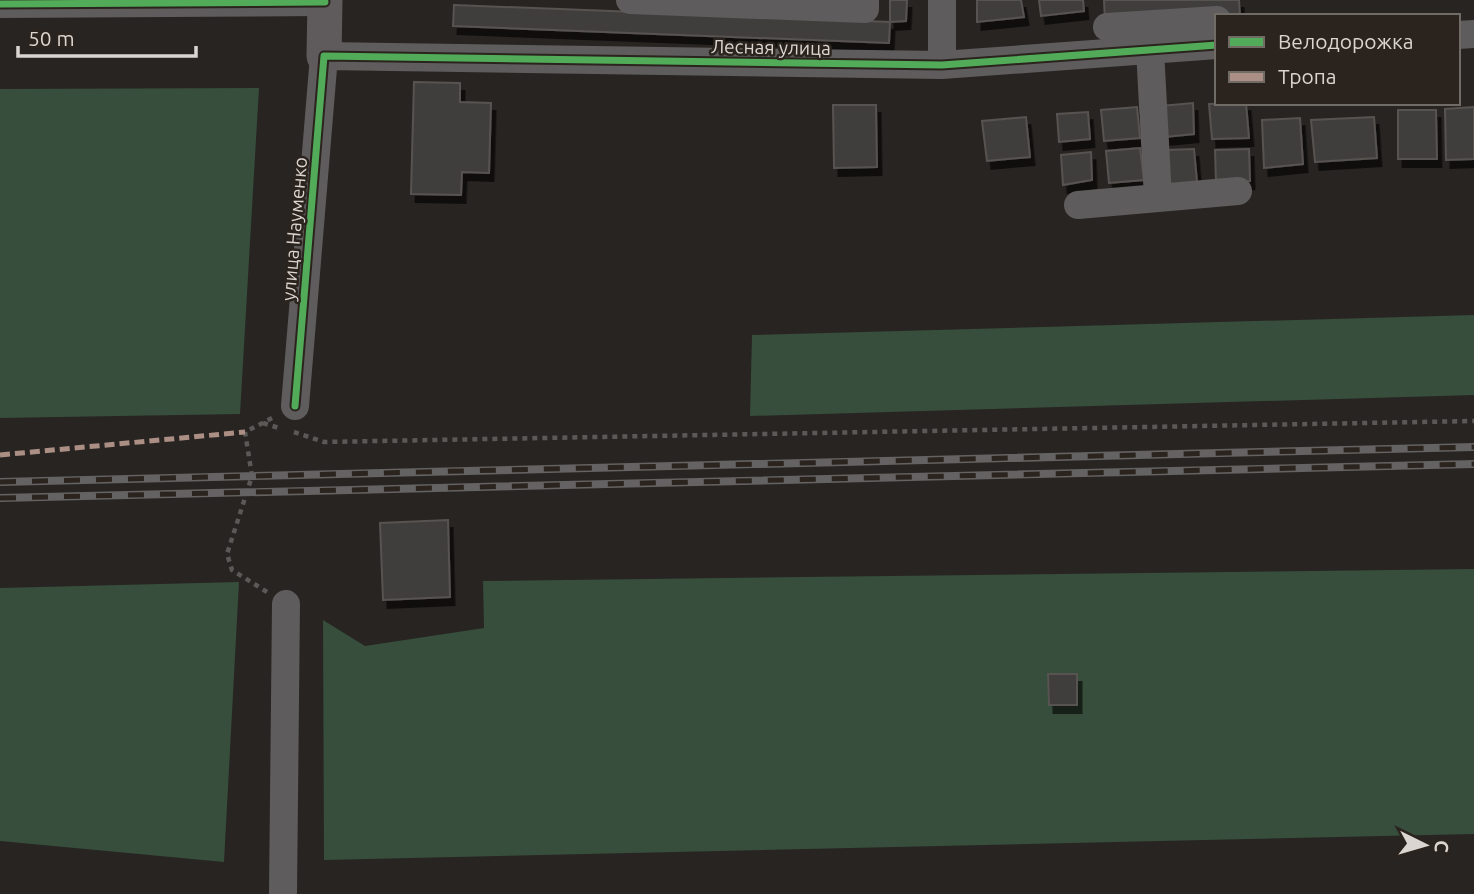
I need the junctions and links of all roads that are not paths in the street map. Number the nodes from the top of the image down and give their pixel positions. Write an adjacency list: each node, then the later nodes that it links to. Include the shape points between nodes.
1 (630, 0): 2 (street, via 865,9)
2 (865, 0)
3 (942, 0): 9 (street)
4 (325, 1): 5 (street); 8 (main road, улица Науменко)
5 (0, 4)
6 (1208, 33): 7 (street, Лесная улица)
7 (1140, 38): 9 (street, Лесная улица); 11 (street)
8 (324, 56): 9 (street, Лесная улица); 13 (street, улица Науменко)
9 (942, 65)
10 (1238, 191): 11 (street)
11 (1158, 198): 12 (street)
12 (1078, 205)
13 (295, 405)
14 (285, 604): 15 (street)
15 (284, 894)

